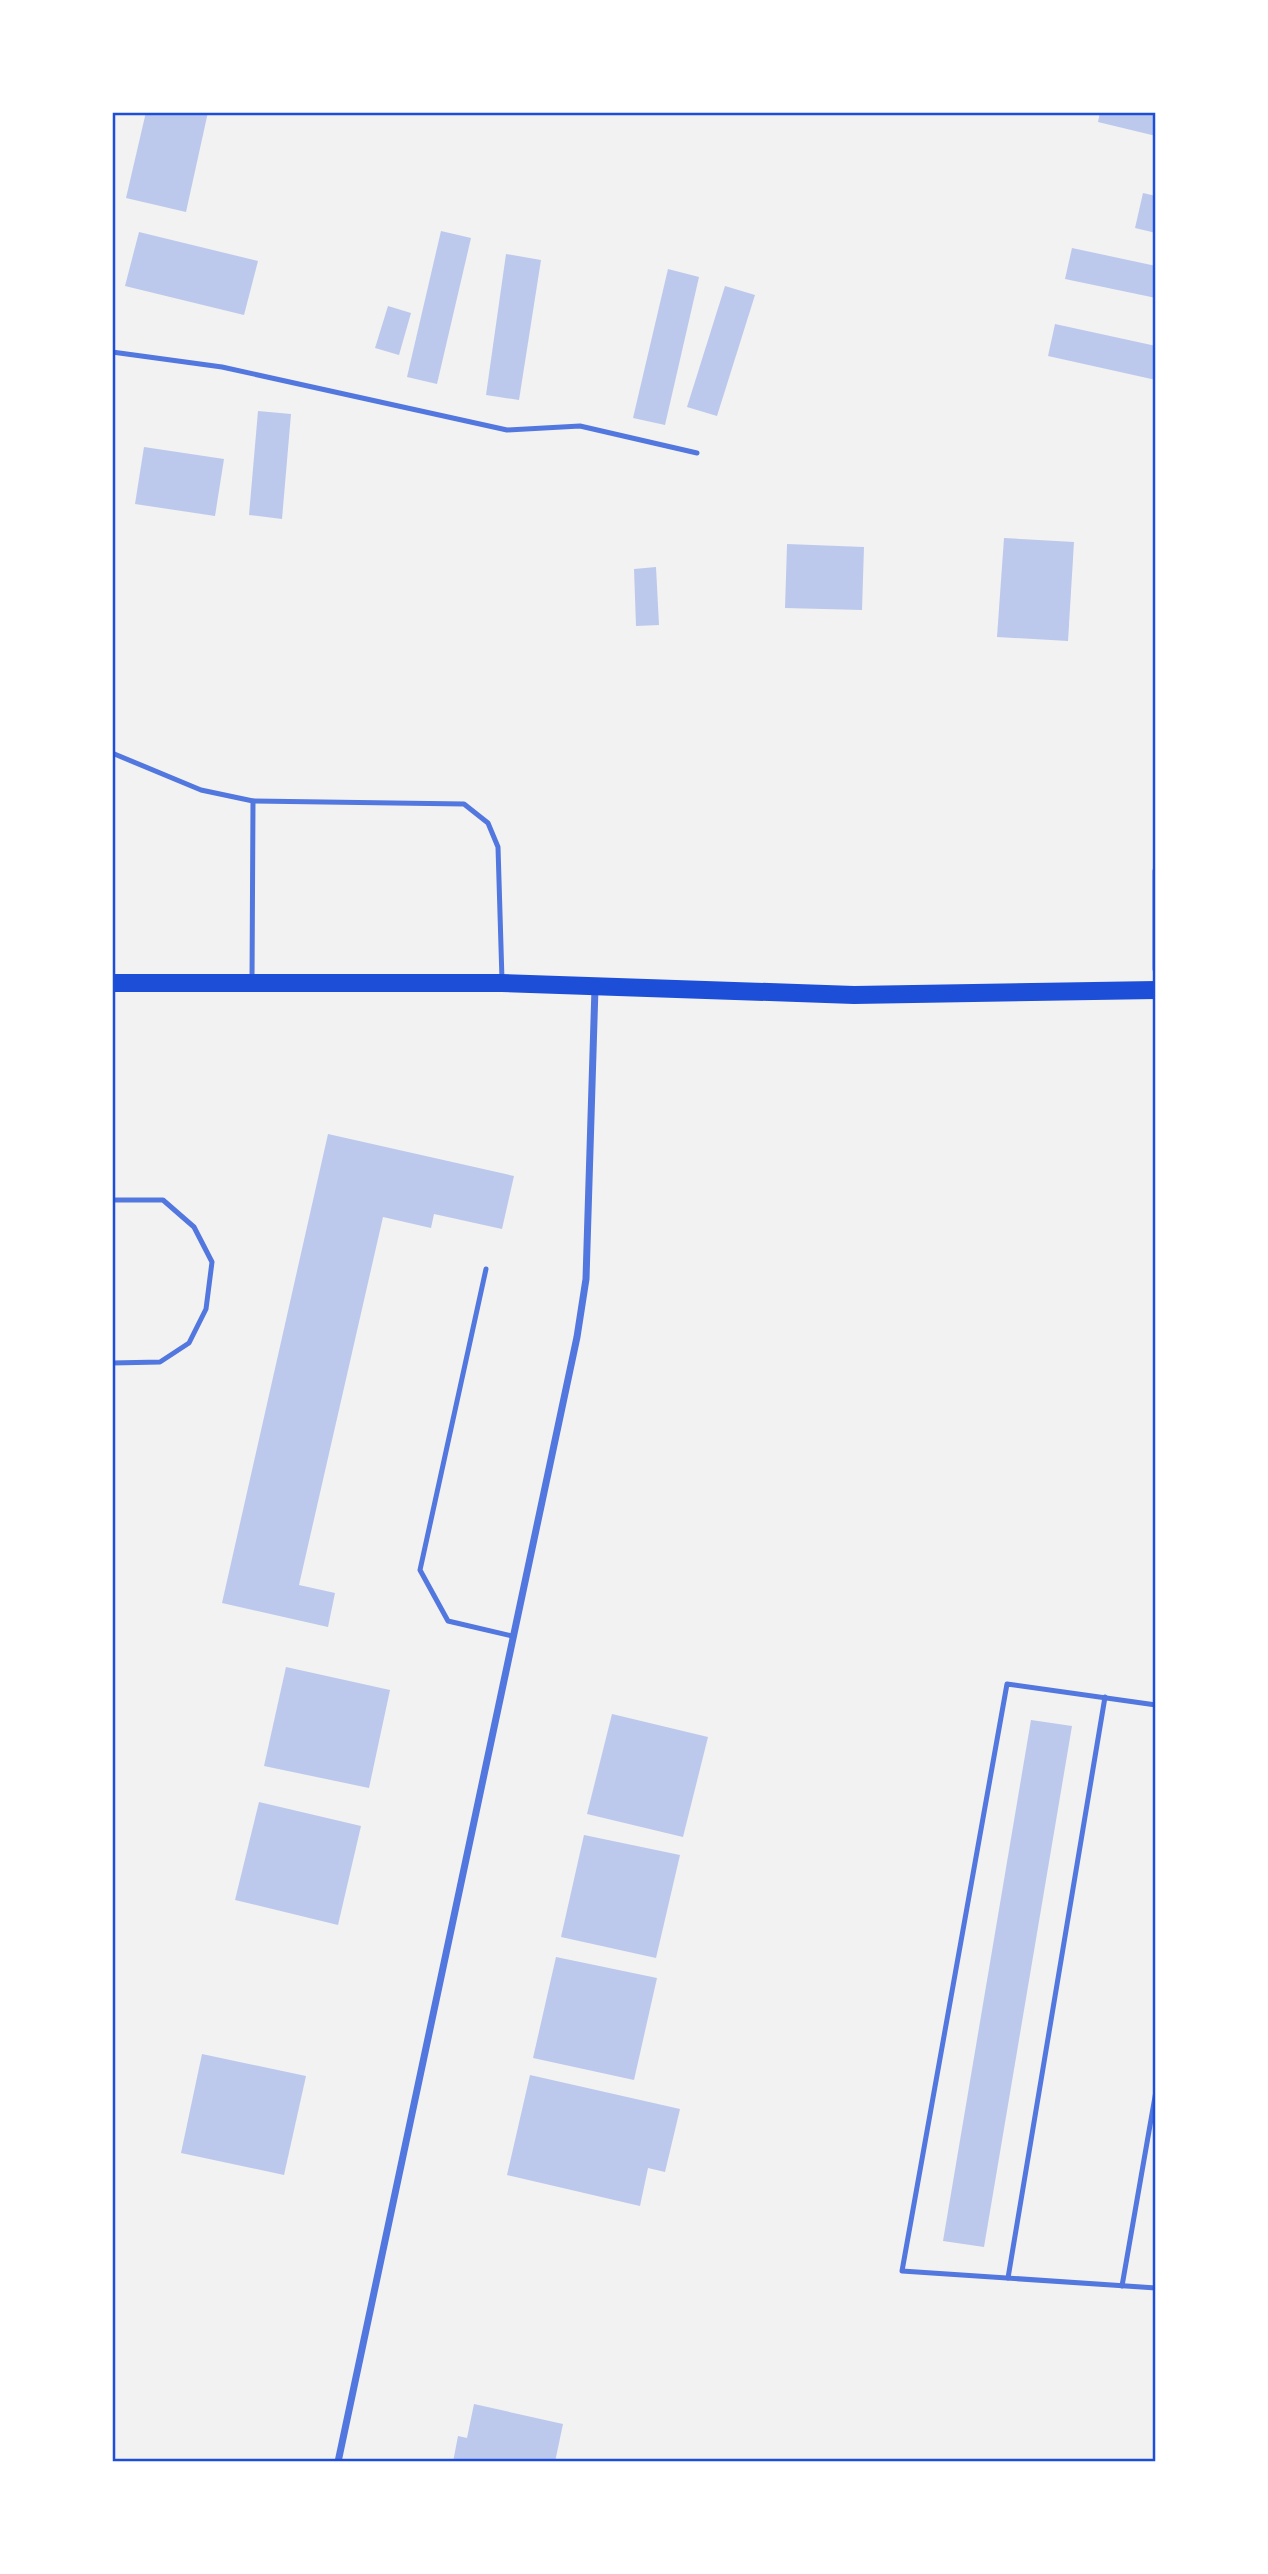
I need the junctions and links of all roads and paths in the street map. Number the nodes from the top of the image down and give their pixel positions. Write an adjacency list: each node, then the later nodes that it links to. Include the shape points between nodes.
1 (112, 352): 2 (lane, via 222,367 507,430 580,426)
2 (697, 453)
3 (112, 753): 4 (lane, via 201,790)
4 (253, 801): 7 (lane); 9 (lane, via 464,804 488,822 498,848)
5 (1156, 871): 6 (street)
6 (1156, 970)
7 (252, 981): 8 (main road); 9 (main road)
8 (112, 982)
9 (502, 983): 10 (main road)
10 (594, 987): 11 (main road, via 854,995); 15 (street, via 586,1279)
11 (1156, 990)
12 (112, 1200): 14 (lane, via 163,1200 194,1227 212,1262 206,1309 189,1343 160,1362)
13 (486, 1269): 15 (lane, via 420,1570 448,1621)
14 (112, 1363)
15 (512, 1636): 22 (street)
16 (1105, 1697): 17 (lane); 19 (lane); 19 (lane, via 1007,1684 902,2271)
17 (1156, 1704)
18 (1156, 2091): 20 (lane)
19 (1007, 2278): 20 (lane)
20 (1122, 2286): 21 (lane)
21 (1156, 2288)
22 (338, 2462)

